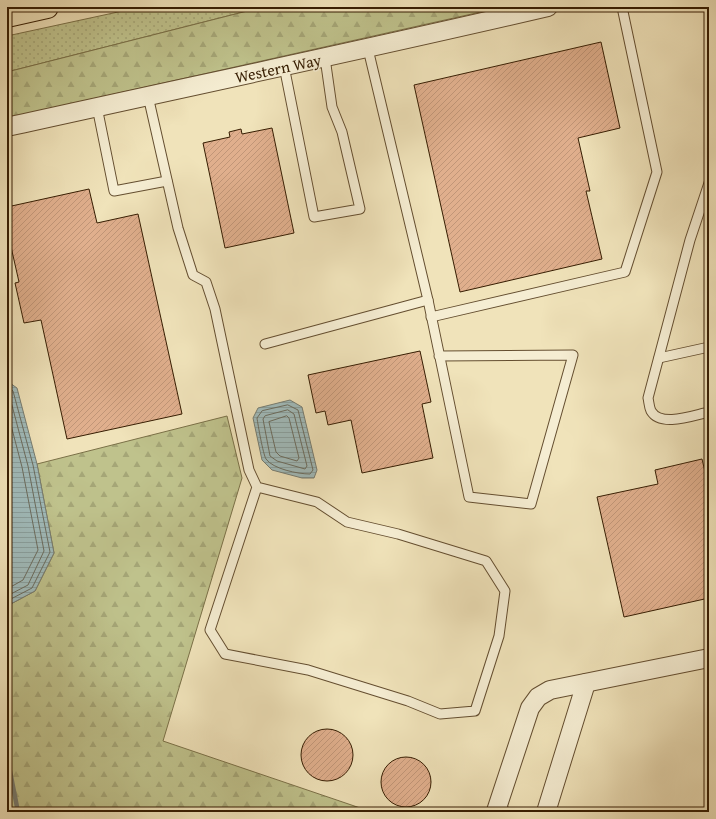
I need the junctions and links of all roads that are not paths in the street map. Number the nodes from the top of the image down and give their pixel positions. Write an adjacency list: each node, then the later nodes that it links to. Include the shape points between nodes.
1 (47, 7): 4 (highway)
2 (548, 7): 5 (street, Western Way)
3 (622, 7): 14 (lane, via 656,172 625,272)
4 (7, 16)
5 (368, 49): 6 (street, Western Way); 13 (lane)
6 (325, 58): 7 (street, Western Way); 7 (lane, via 332,107 342,132 360,210 314,217)
7 (284, 66): 8 (street, Western Way)
8 (148, 96): 9 (street, Western Way); 11 (lane)
9 (97, 107): 10 (street, Western Way); 11 (lane, via 114,190)
10 (7, 127)
11 (167, 181): 20 (lane, via 193,275 206,282 215,309 249,470)
12 (709, 183): 18 (lane, via 690,240)
13 (428, 300): 14 (lane); 15 (lane)
14 (431, 317): 17 (lane)
15 (265, 344)
16 (709, 347): 18 (lane)
17 (439, 356): 17 (lane, via 469,497 531,504 573,355)
18 (658, 358): 19 (lane, via 648,398 651,411 660,418 671,420)
19 (709, 412)
20 (257, 487): 20 (lane, via 317,502 347,522 398,534 486,561 505,591 500,636 475,711 440,714 408,701 308,670 225,654 210,630)
21 (709, 658): 22 (street)
22 (586, 683): 23 (street, via 550,690 538,698 530,708 496,811); 24 (street)
23 (500, 812)
24 (546, 812)

